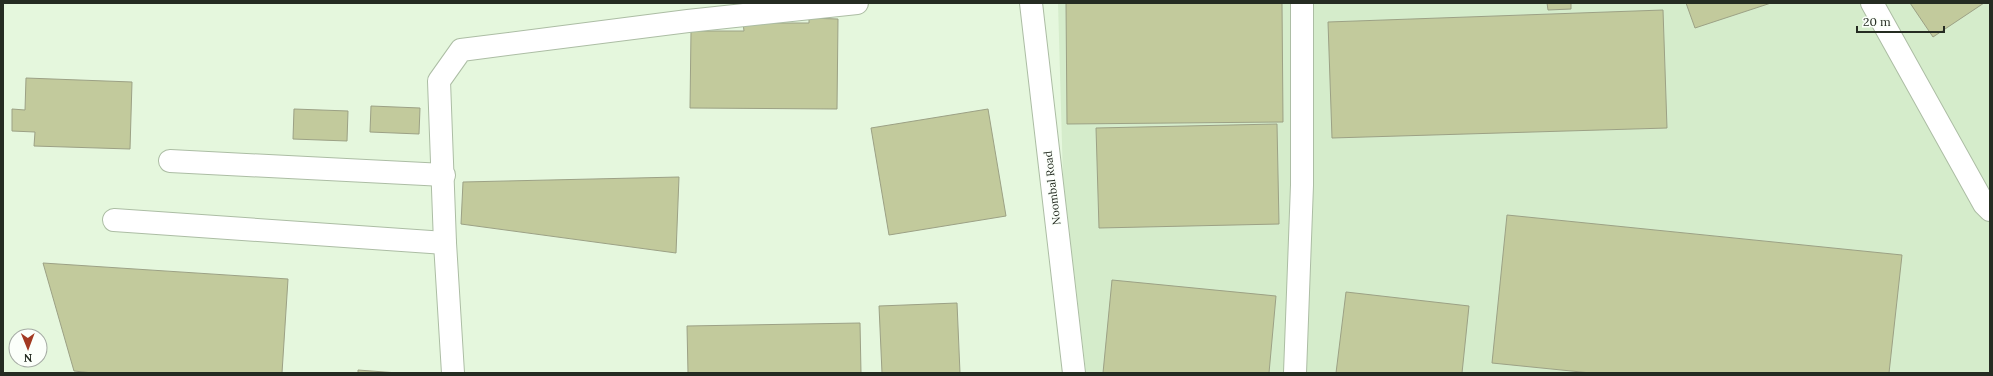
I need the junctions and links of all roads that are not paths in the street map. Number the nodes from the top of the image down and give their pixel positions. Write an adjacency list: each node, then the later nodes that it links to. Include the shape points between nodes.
1 (857, 3): 6 (street, via 688,21 461,50 439,81)
2 (1030, 3): 11 (street, Noombal Road)
3 (1302, 3): 12 (street, via 1302,185)
4 (1872, 3): 7 (street, via 1984,204)
5 (170, 161): 6 (street)
6 (444, 176): 9 (street)
7 (1990, 210)
8 (114, 220): 9 (street)
9 (445, 243): 10 (street)
10 (453, 373)
11 (1074, 373)
12 (1296, 373)

